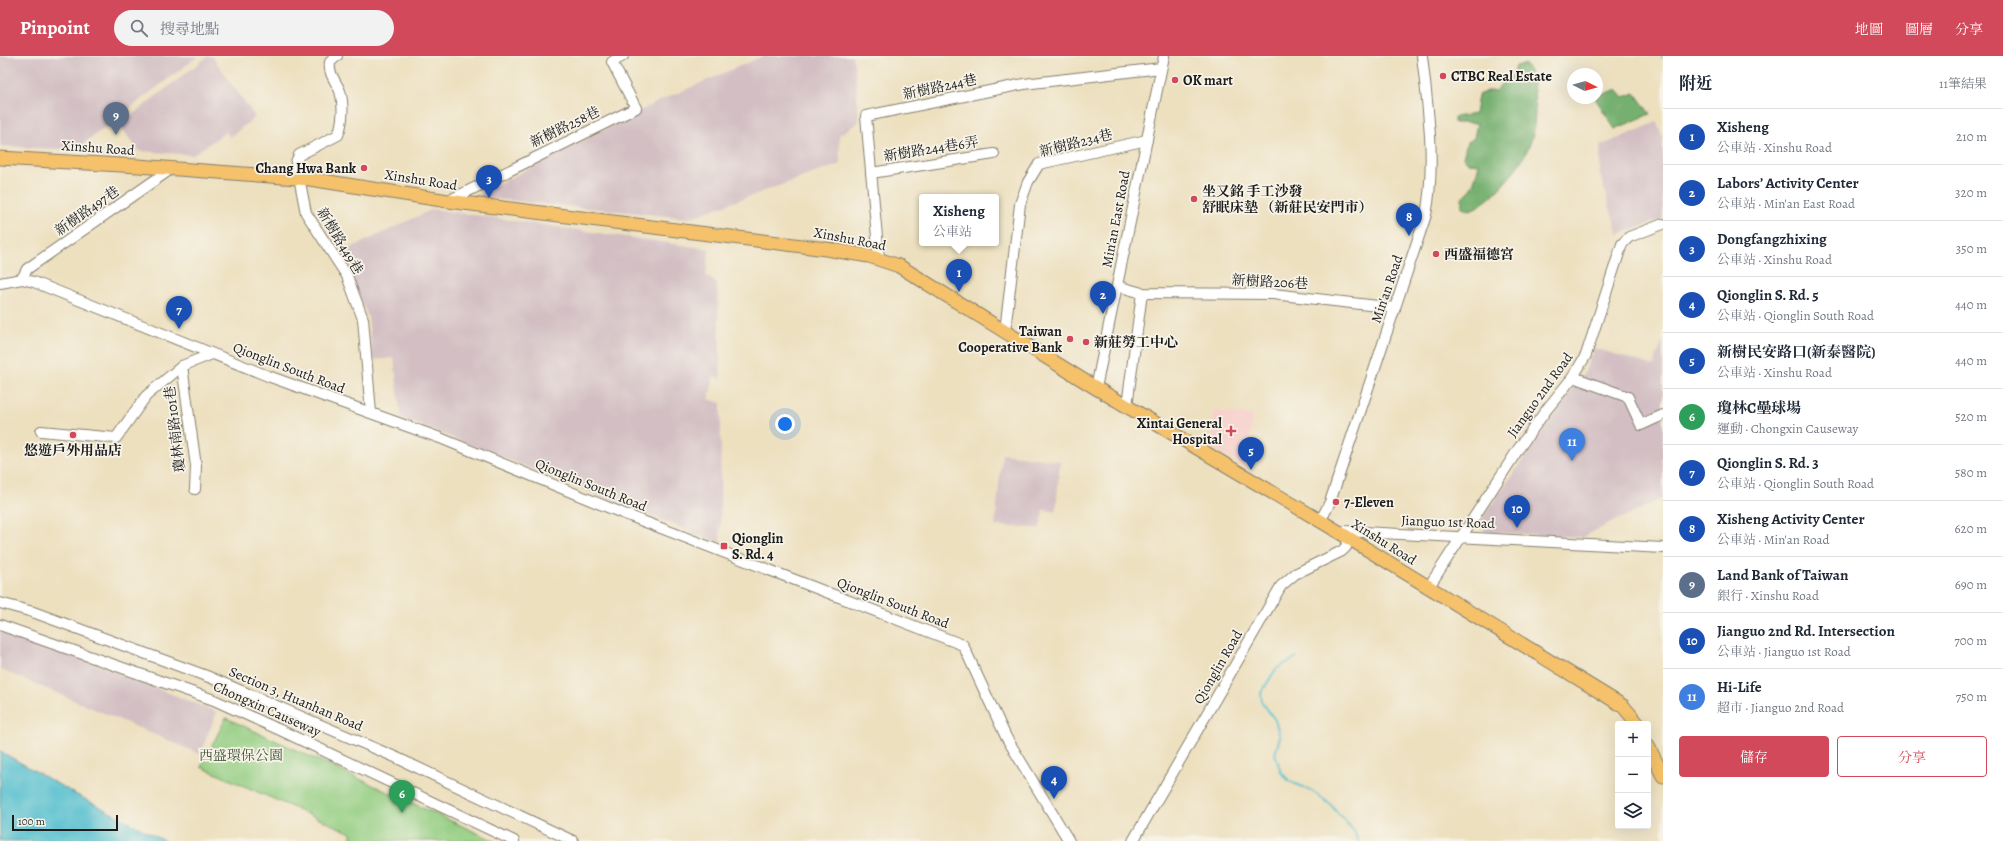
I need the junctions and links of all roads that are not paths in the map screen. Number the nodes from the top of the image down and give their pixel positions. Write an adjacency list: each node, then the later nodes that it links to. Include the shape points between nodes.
1 (337, 56): 11 (street, 新樹路449巷, via 330,62 329,69 340,92 341,127 338,135 299,155 296,162)
2 (623, 56): 12 (street, 新樹路258巷, via 612,62 636,108)
3 (1164, 56): 5 (street, Min'an East Road)
4 (1422, 56): 19 (street, Min'an Road, via 1430,134 1429,202)
5 (1161, 68): 6 (street, Min'an East Road); 10 (street, 新樹路244巷, via 1024,84 866,116)
6 (1147, 140): 17 (street, Min'an East Road); 20 (street, 新樹路234巷, via 1039,164 1028,182 1020,204)
7 (994, 154): 10 (street, 新樹路244巷6弄)
8 (0, 158): 9 (main road, Xinshu Road)
9 (171, 169): 11 (main road, Xinshu Road); 15 (street, 新樹路497巷, via 27,269)
10 (871, 173): 14 (street, 新樹路244巷)
11 (298, 178): 12 (main road, Xinshu Road); 26 (street, 新樹路449巷, via 306,213 347,276 362,319)
12 (448, 201): 14 (main road, Xinshu Road, via 826,249)
13 (1663, 224): 23 (street, Jianguo 2nd Road, via 1629,237 1622,244 1586,355)
14 (879, 259): 20 (main road, Xinshu Road, via 899,266)
15 (22, 279): 16 (street, Qionglin South Road); 21 (street, Qionglin South Road)
16 (0, 283)
17 (1117, 286): 18 (street, 新樹路206巷); 24 (street, Min'an East Road)
18 (1142, 293): 19 (street, 新樹路206巷, via 1273,294); 25 (street)
19 (1395, 308): 30 (street, Min'an Road)
20 (1005, 332): 24 (main road, Xinshu Road)
21 (212, 354): 22 (street); 26 (street, Qionglin South Road)
22 (182, 366): 28 (street, via 146,396 116,438); 29 (street, 瓊林南路101巷, via 196,466)
23 (1573, 377): 27 (street, via 1628,397 1641,425); 32 (street, Jianguo 2nd Road, via 1528,435)
24 (1096, 388): 25 (main road, Xinshu Road)
25 (1127, 406): 30 (main road, Xinshu Road)
26 (371, 413): 42 (street, Qionglin South Road, via 440,438 750,564 963,645 1006,737)
27 (1663, 415)
28 (41, 431)
29 (195, 488)
30 (1324, 524): 31 (main road, Xinshu Road)
31 (1349, 535): 32 (street, Jianguo 1st Road); 34 (main road, Xinshu Road); 43 (street, Qionglin Road, via 1342,551 1295,574 1281,586)
32 (1460, 537): 33 (street, Jianguo 1st Road); 34 (street, Jianguo 2nd Road)
33 (1663, 548)
34 (1428, 588): 37 (main road, Xinshu Road, via 1623,706)
35 (0, 603): 41 (street, Section 3, Huanhan Road, via 32,612 209,677 395,757)
36 (0, 625): 40 (street, Chongxin Causeway, via 214,700)
37 (1636, 721)
38 (1651, 752): 39 (main road)
39 (1663, 776)
40 (514, 841)
41 (573, 841)
42 (1069, 841)
43 (1133, 841)

